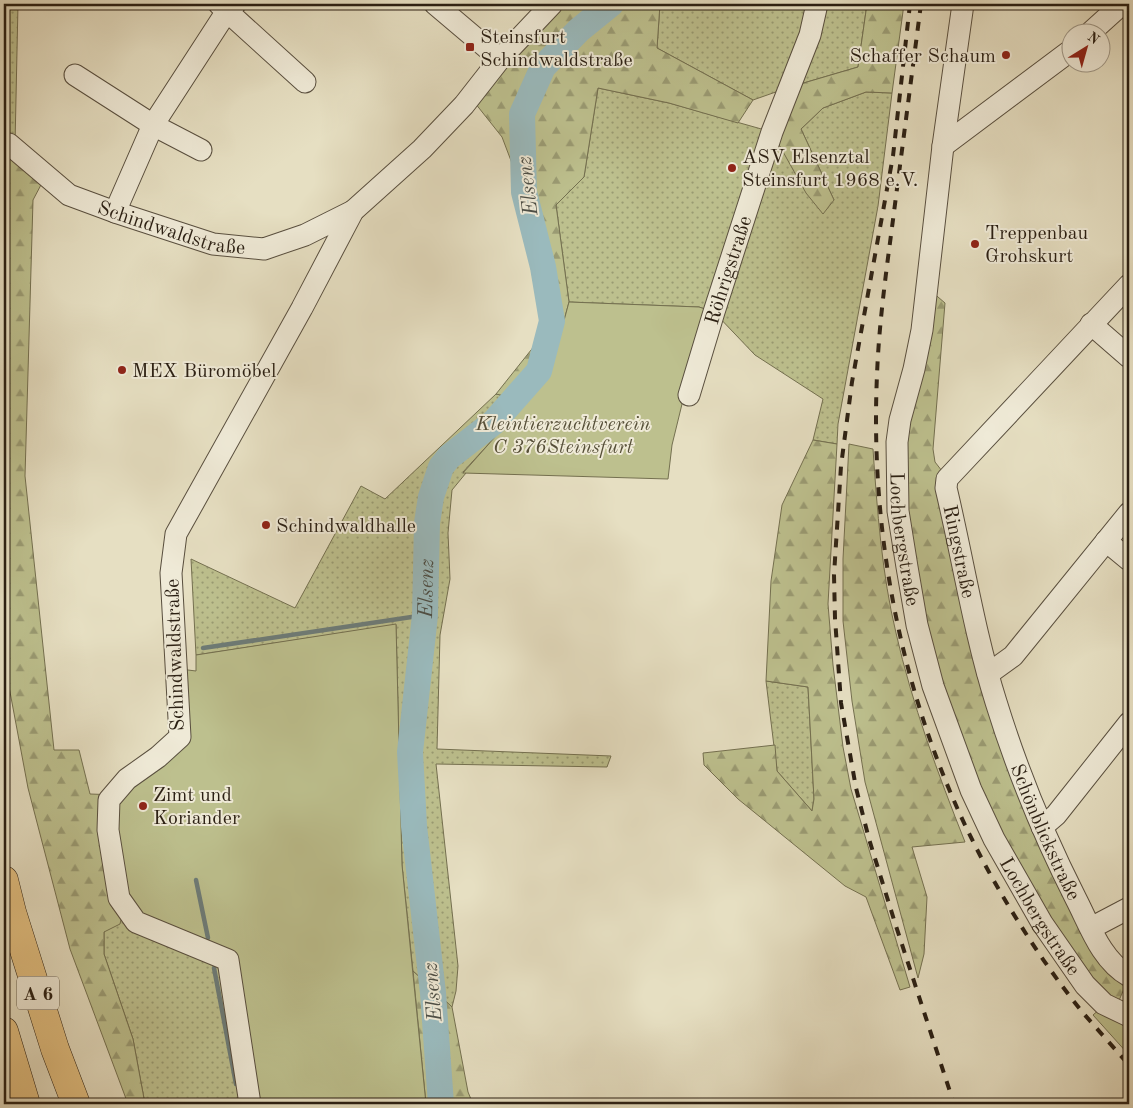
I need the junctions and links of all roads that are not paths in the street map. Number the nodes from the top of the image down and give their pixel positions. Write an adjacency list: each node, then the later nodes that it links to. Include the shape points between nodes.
1 (436, 4): 9 (street)
2 (552, 4): 9 (street, Schindwaldstraße)
3 (817, 4): 21 (street, Röhrigstraße, via 810,36 769,142)
4 (963, 4): 14 (street, Lochbergstraße)
5 (1122, 4): 7 (street)
6 (227, 6): 11 (street); 12 (street)
7 (1102, 22)
8 (1060, 58): 14 (street)
9 (500, 59): 16 (street, Schindwaldstraße, via 464,105 422,149)
10 (75, 75): 12 (street)
11 (305, 82)
12 (153, 125): 15 (street); 17 (street)
13 (4, 144): 17 (street, Schindwaldstraße, via 9,144 69,195)
14 (943, 146): 32 (street, Lochbergstraße, via 922,330 897,442 898,511 918,625 934,686 968,781 1015,878 1085,985 1104,1004)
15 (201, 150)
16 (353, 211): 17 (street, Schindwaldstraße, via 305,235 264,248 213,244); 36 (street, Schindwaldstraße, via 176,534 171,573 180,737 127,779 109,800 108,830 119,898 136,922 228,960)
17 (115, 212)
18 (1129, 285): 19 (street, Ringstraße)
19 (1091, 324): 20 (street); 25 (street, Ringstraße, via 947,479 946,488)
20 (1129, 357)
21 (689, 395)
22 (1129, 513): 23 (street)
23 (1106, 542): 24 (street); 25 (street, via 1013,656)
24 (1129, 560)
25 (988, 674): 27 (street, Schönblickstraße)
26 (1129, 723): 27 (street, via 1056,815)
27 (1042, 827): 30 (street, Schönblickstraße)
28 (4, 880): 35 (highway, A 6, via 55,1049)
29 (1129, 908): 30 (street)
30 (1090, 928): 31 (street, Schönblickstraße, via 1108,958)
31 (1129, 976)
32 (1129, 1016)
33 (4, 1031): 34 (highway, A 6)
34 (26, 1104)
35 (76, 1104)
36 (250, 1104)

